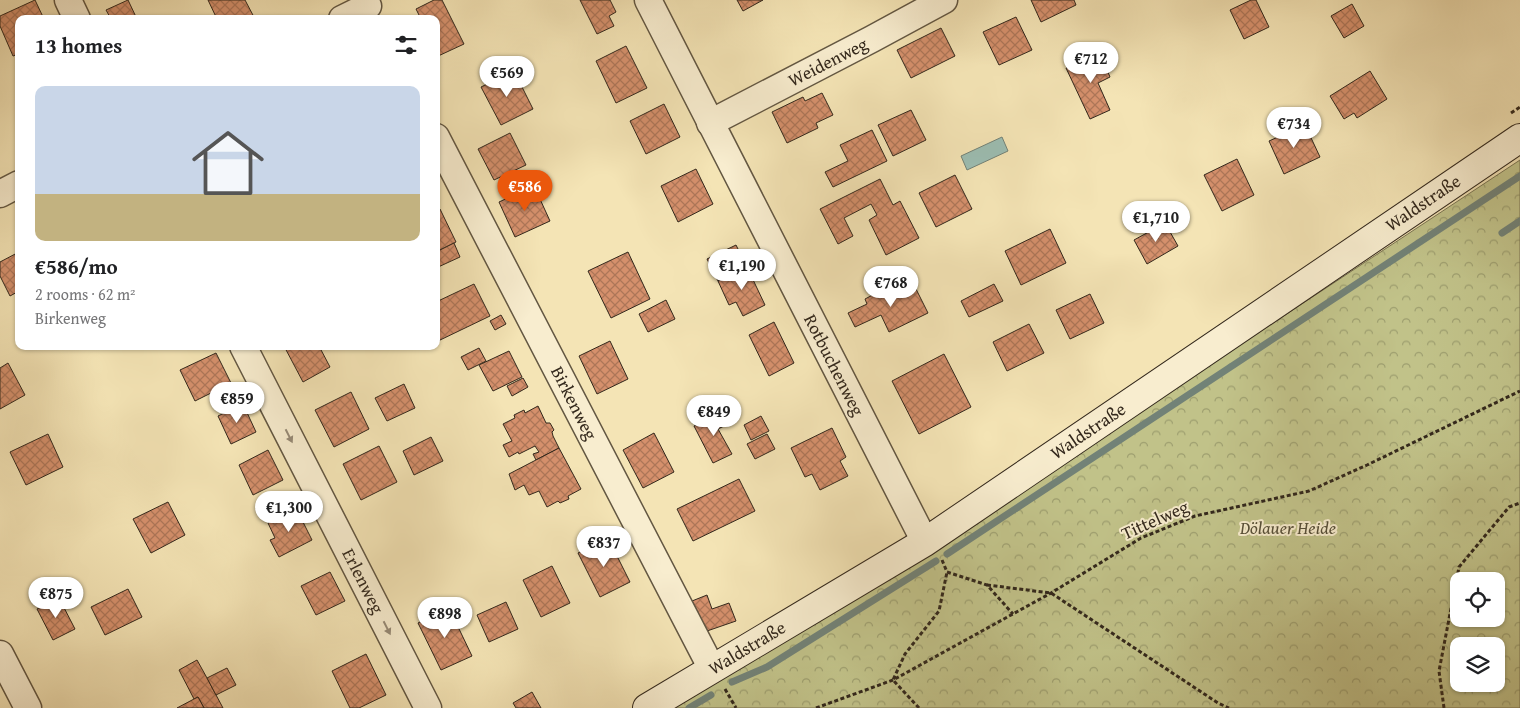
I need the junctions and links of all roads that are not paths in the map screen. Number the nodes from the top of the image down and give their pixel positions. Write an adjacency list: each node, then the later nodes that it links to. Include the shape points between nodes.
1 (68, 0): 5 (street)
2 (648, 0): 7 (street, Rotbuchenweg)
3 (944, 0): 7 (street, Weidenweg)
4 (369, 8): 6 (street)
5 (75, 15)
6 (352, 15)
7 (710, 123): 13 (street, Rotbuchenweg)
8 (1520, 138): 13 (main road, Waldstraße)
9 (440, 145): 15 (street, Birkenweg)
10 (15, 186): 11 (street)
11 (0, 194)
12 (245, 350): 17 (street, Erlenweg, one-way to 17)
13 (925, 542): 15 (main road, Waldstraße)
14 (0, 654): 16 (street)
15 (712, 669): 18 (main road, Waldstraße)
16 (28, 708)
17 (428, 708)
18 (647, 708)

